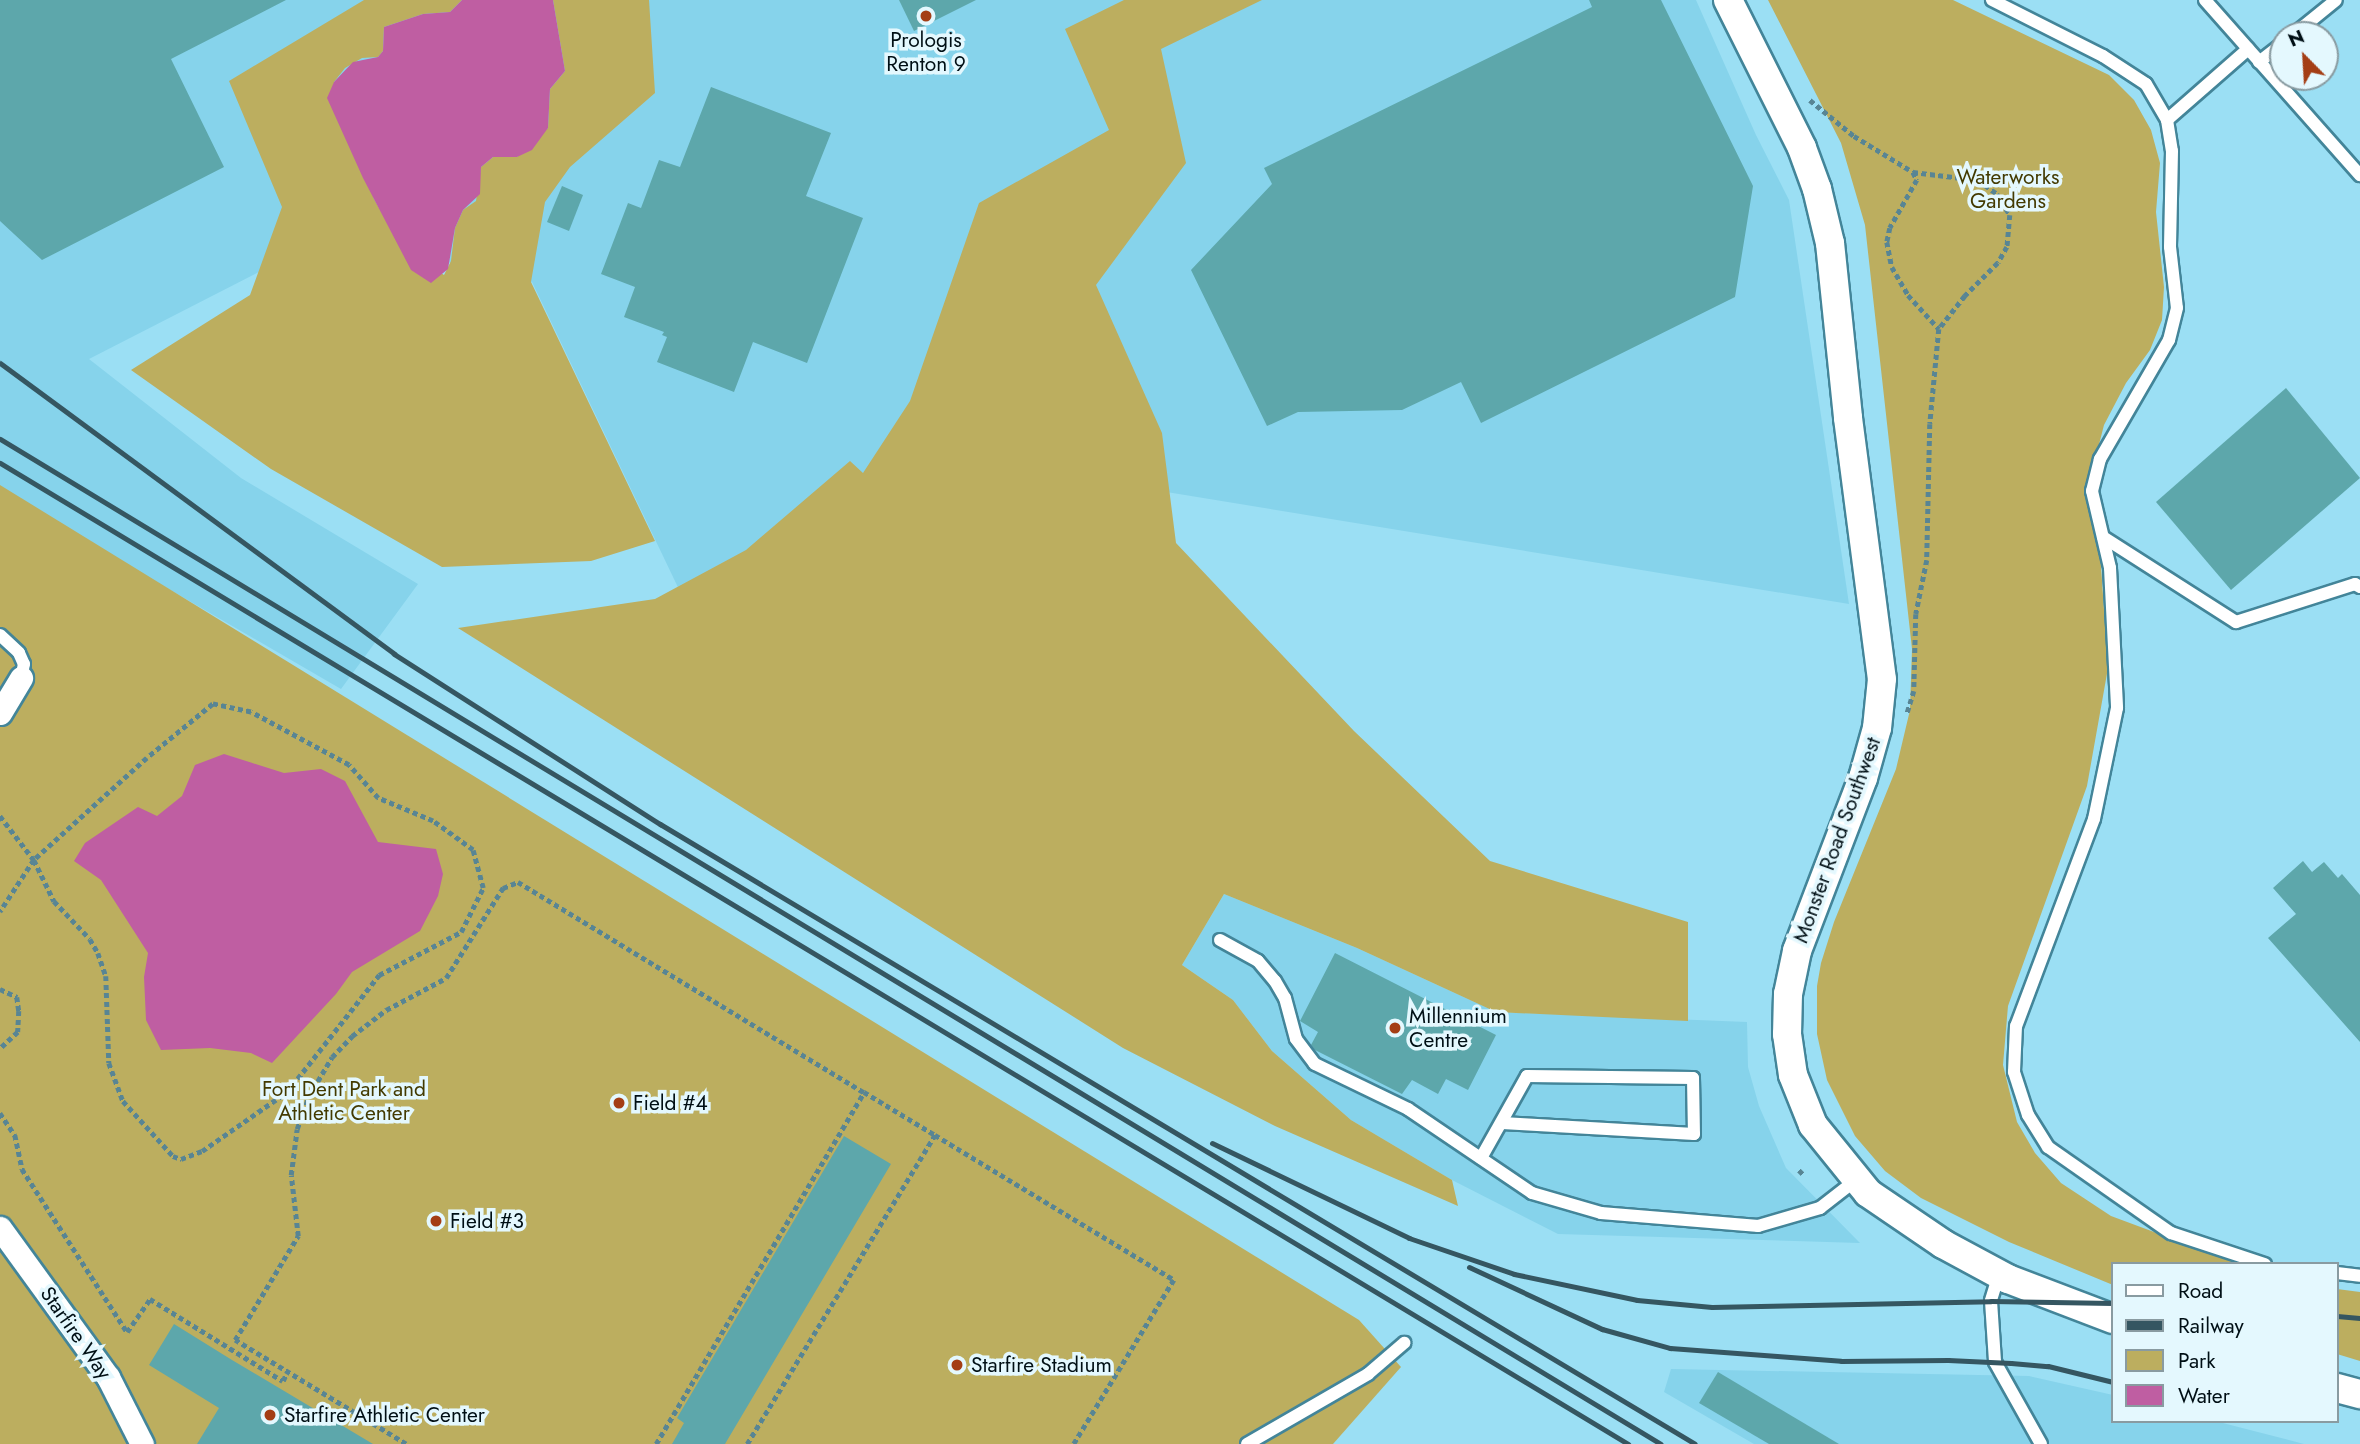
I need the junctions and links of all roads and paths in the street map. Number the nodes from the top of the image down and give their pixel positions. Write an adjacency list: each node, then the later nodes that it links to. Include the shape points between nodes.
1 (1728, 0): 31 (street, Monster Road Southwest, via 1802,148 1830,243 1882,679 1877,728 1863,778 1797,951 1788,994 1793,1075 1813,1125)
2 (1992, 0): 10 (lane, via 2104,56 2146,84)
3 (2205, 0): 6 (lane)
4 (2336, 0): 5 (lane)
5 (2310, 21)
6 (2248, 49): 8 (lane); 10 (lane)
7 (2269, 54): 8 (lane)
8 (2259, 62): 12 (lane)
9 (1810, 100): 11 (path)
10 (2167, 120): 14 (lane, via 2172,151 2170,247 2177,308 2169,340 2100,459 2092,491)
11 (1913, 172): 13 (path, via 1917,180 1887,242 1892,267 1908,295); 13 (path, via 1978,180 1997,194 2010,215 2007,247 1998,263)
12 (2360, 174)
13 (1939, 330): 19 (path, via 1930,424 1927,560 1916,614 1914,691)
14 (2103, 537): 15 (lane, via 2236,622 2356,584); 33 (lane, via 2110,568 2117,708 2094,819 2015,1026 2014,1072 2028,1115 2048,1147 2171,1233)
15 (2360, 587)
16 (0, 635): 17 (lane, via 19,653 24,664)
17 (21, 678): 18 (street)
18 (0, 713)
19 (1904, 721)
20 (0, 816): 21 (path)
21 (34, 860): 21 (path, via 46,890 90,939 106,976 108,1063 123,1101 173,1156 181,1159 202,1151 287,1093 379,975 461,932 483,888 473,850 433,821 378,798 349,765 251,712 213,704); 22 (path)
22 (0, 912)
23 (1220, 940): 30 (lane, via 1258,961 1275,981 1285,998 1296,1039 1315,1064 1408,1109)
24 (0, 989): 25 (path, via 17,998 19,1011 18,1032)
25 (0, 1049)
26 (864, 1093): 29 (path); 39 (path, via 518,882 503,888 446,978 386,1010 352,1036 332,1057 309,1096 297,1129 291,1175 298,1236 235,1340); 44 (path)
27 (0, 1113): 39 (path, via 15,1135 22,1169 127,1332 150,1298 283,1381)
28 (1502, 1123): 28 (lane, via 1527,1076 1693,1077 1694,1134); 30 (lane)
29 (936, 1135): 45 (path); 46 (path, via 1174,1280)
30 (1481, 1158): 31 (lane, via 1544,1196 1601,1213 1697,1223 1758,1226 1820,1208)
31 (1856, 1180): 35 (street, Monster Road Southwest, via 1908,1222)
32 (0, 1228): 42 (street, Starfire Way, via 108,1377)
33 (2255, 1262)
34 (2339, 1273): 36 (lane)
35 (1999, 1274): 37 (street, Monster Road Southwest); 48 (lane, via 1991,1301 1995,1362)
36 (2360, 1276)
37 (2112, 1319)
38 (1404, 1343): 47 (lane, via 1368,1374)
39 (288, 1372): 43 (path)
40 (2339, 1389): 41 (street)
41 (2360, 1394)
42 (142, 1444)
43 (406, 1444)
44 (656, 1444)
45 (747, 1444)
46 (1074, 1444)
47 (1247, 1444)
48 (2041, 1444)

